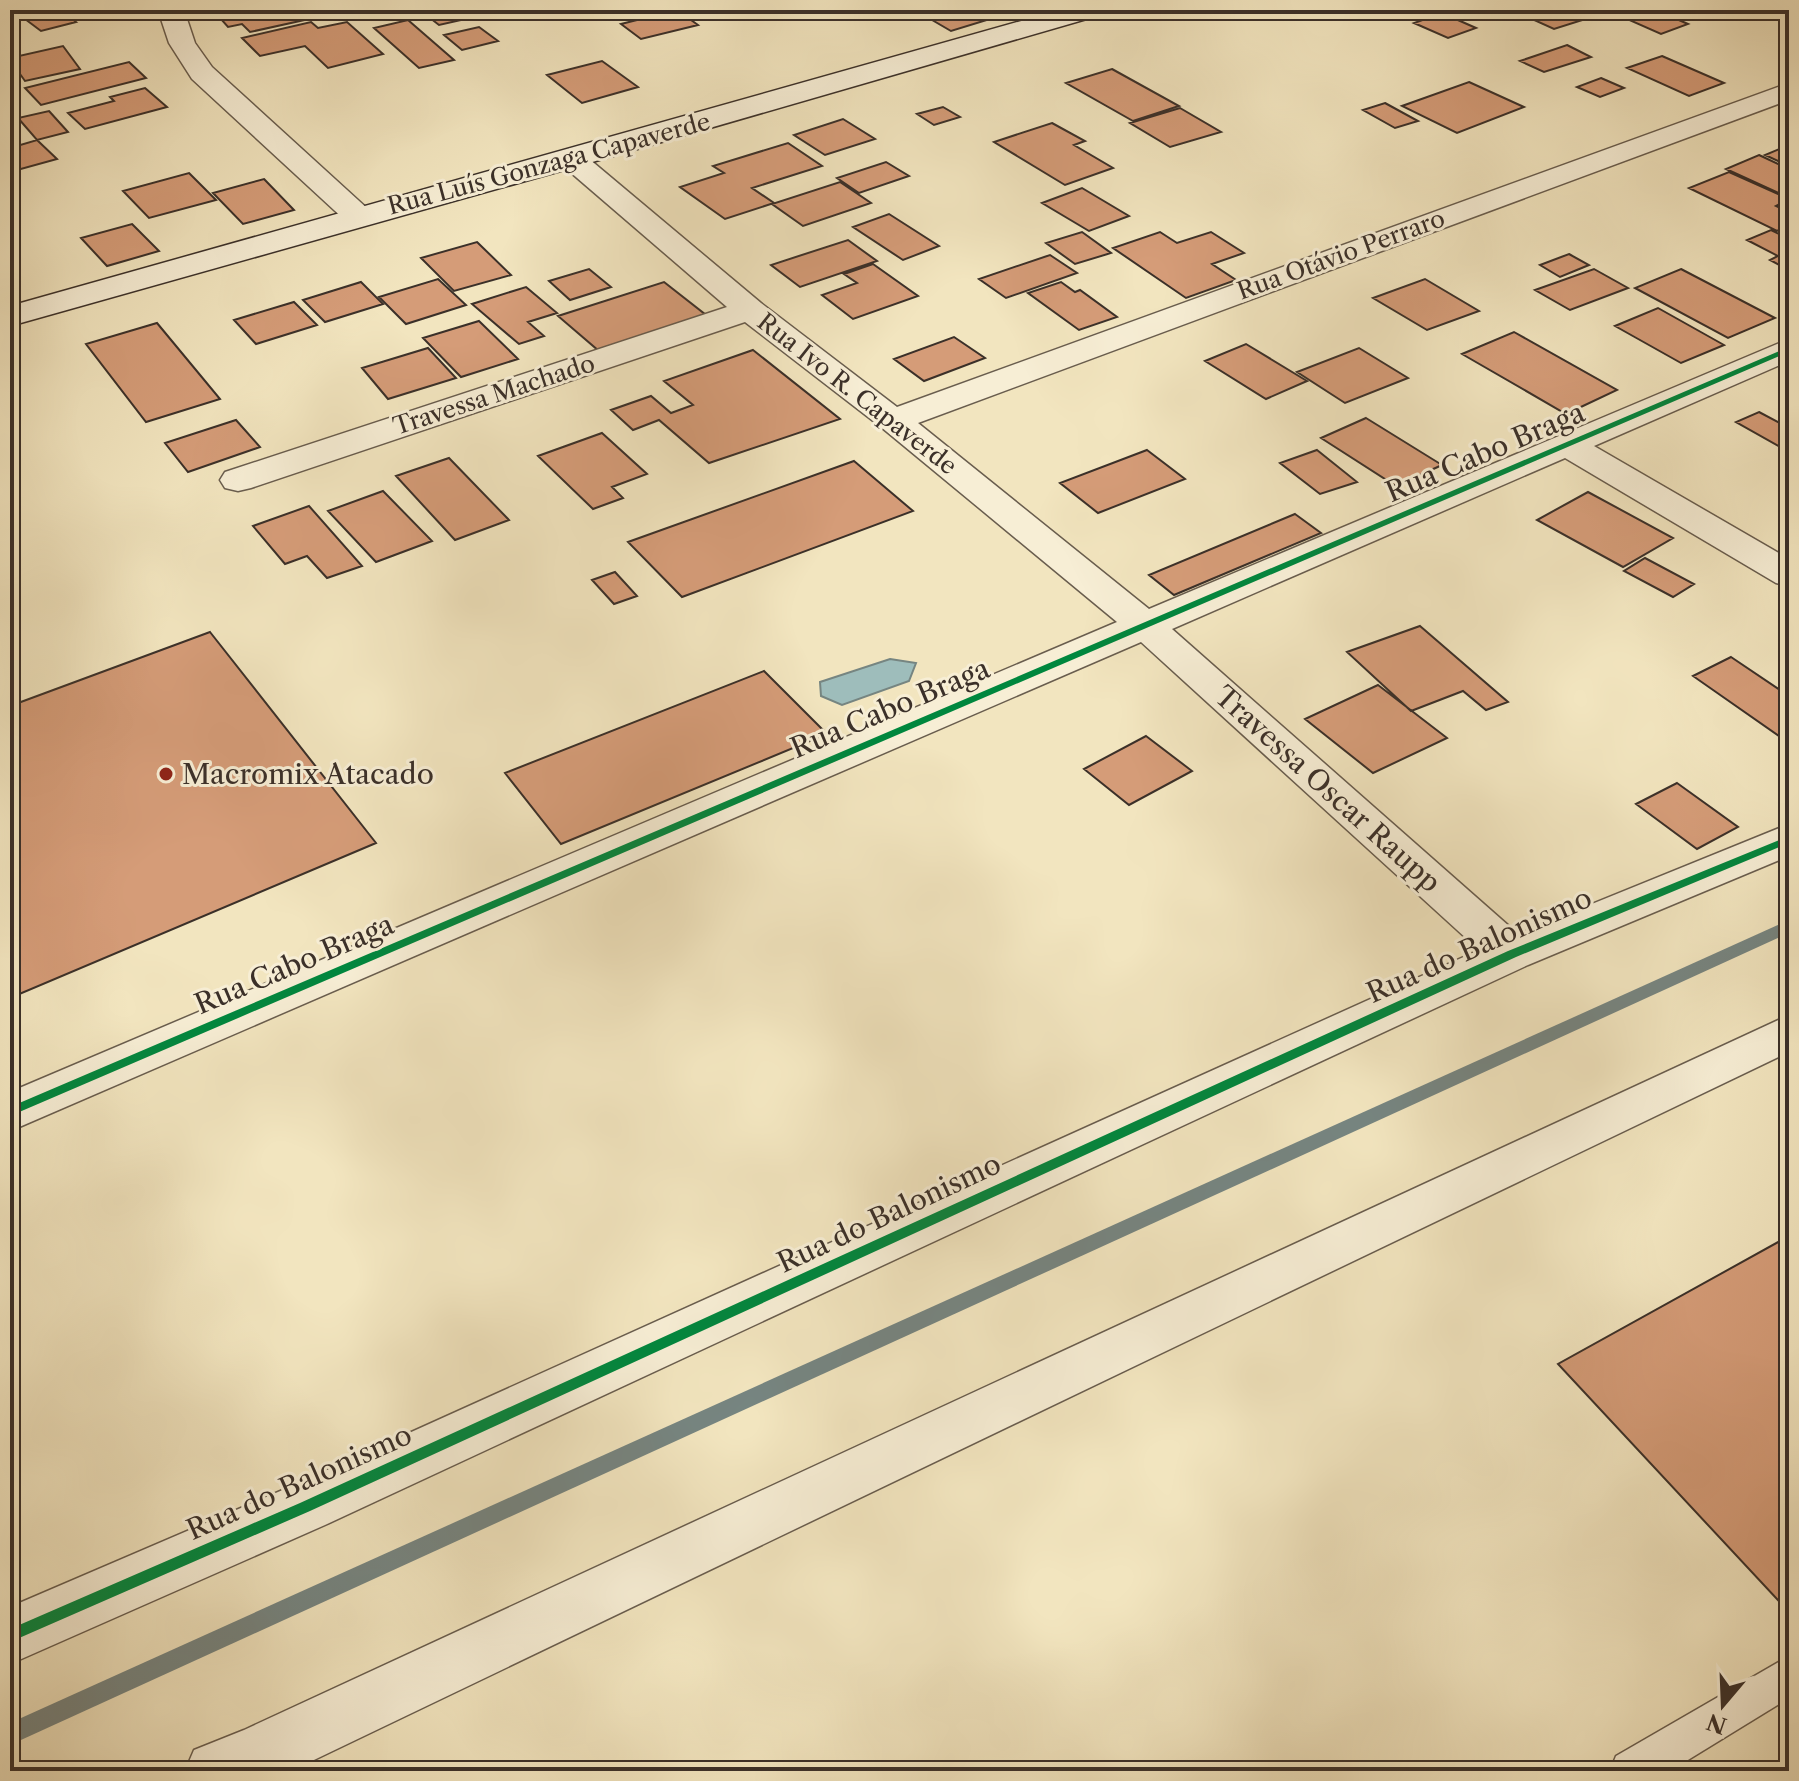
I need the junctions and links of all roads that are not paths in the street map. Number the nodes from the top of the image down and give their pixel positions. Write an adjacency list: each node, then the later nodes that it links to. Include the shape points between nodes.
1 (171, 10): 5 (street, via 186,54 202,73)
2 (1088, 10): 4 (street, Rua Luís Gonzaga Capaverde)
3 (1789, 91): 9 (street, Rua Otávio Perraro)
4 (572, 159): 5 (street, Rua Luís Gonzaga Capaverde); 6 (street, Rua Ivo R. Capaverde)
5 (358, 216): 7 (street, Rua Luís Gonzaga Capaverde)
6 (750, 310): 9 (street, Rua Ivo R. Capaverde); 11 (street, Travessa Machado)
7 (10, 316)
8 (1789, 349): 10 (street, Rua Cabo Braga)
9 (893, 420): 13 (street, Rua Ivo R. Capaverde)
10 (1566, 444): 12 (street); 13 (street, Rua Cabo Braga)
11 (238, 480)
12 (1789, 575)
13 (1145, 625): 15 (street, Travessa Oscar Raupp); 17 (street, Rua Cabo Braga)
14 (1789, 839): 15 (street, Rua do Balonismo)
15 (1512, 954): 18 (street, Rua do Balonismo, via 305,1507)
16 (1789, 1032): 20 (street)
17 (10, 1112)
18 (10, 1636)
19 (1789, 1675): 21 (lane)
20 (240, 1765)
21 (1631, 1771)

